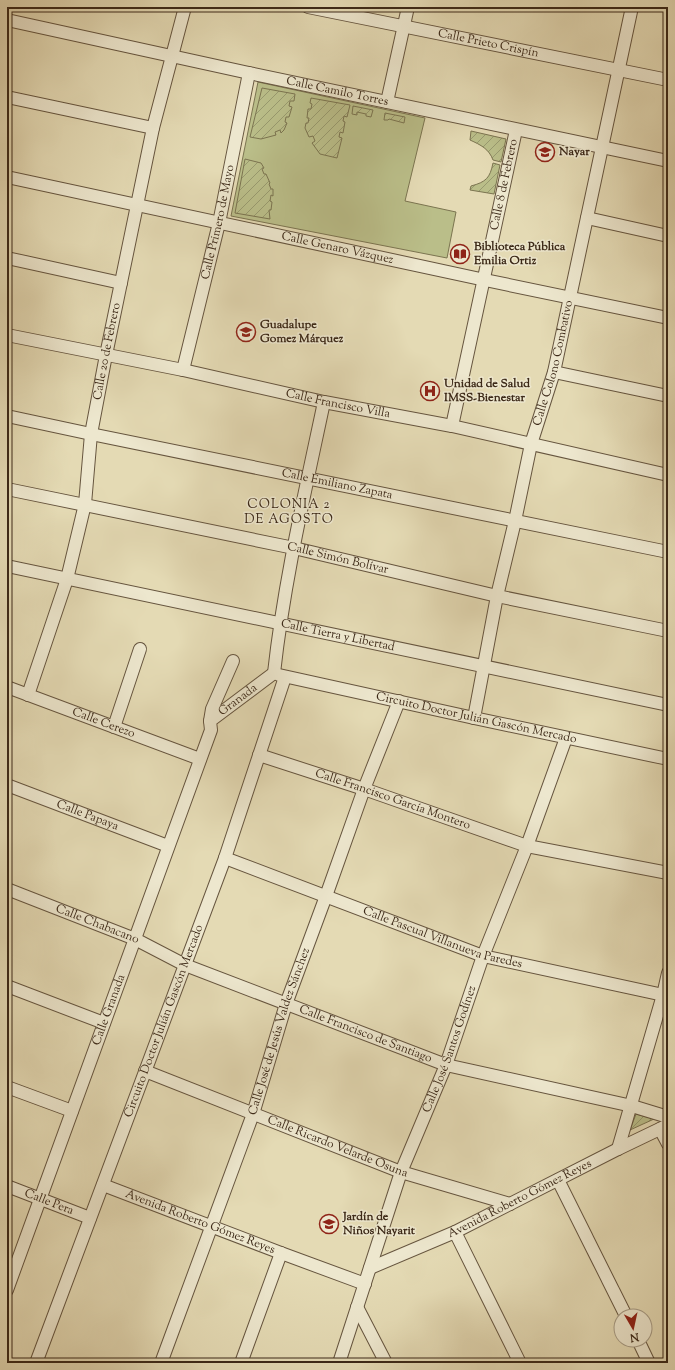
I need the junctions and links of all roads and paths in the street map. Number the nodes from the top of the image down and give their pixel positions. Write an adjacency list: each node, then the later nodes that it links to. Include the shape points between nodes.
1 (185, 7): 7 (street, Calle 20 de Febrero)
2 (308, 7): 6 (street, Calle Prieto Crispín)
3 (408, 7): 6 (street)
4 (632, 7): 8 (street, Calle Colono Combativo)
5 (7, 20): 7 (street, Calle Camilo Torres)
6 (405, 27): 8 (street, Calle Prieto Crispín); 12 (street)
7 (172, 55): 9 (street, Calle Camilo Torres); 13 (street, Calle 20 de Febrero)
8 (618, 70): 10 (street, Calle Prieto Crispín); 15 (street, Calle Colono Combativo)
9 (249, 73): 12 (street, Calle Camilo Torres); 20 (street, Calle Primero de Mayo)
10 (668, 80)
11 (7, 97): 13 (street)
12 (387, 102): 14 (street, Calle Camilo Torres)
13 (153, 128): 18 (street, Calle 20 de Febrero)
14 (516, 130): 15 (street, Calle Camilo Torres); 23 (street, Calle 8 de Febrero)
15 (602, 147): 16 (street, Calle Camilo Torres); 19 (street, Calle Colono Combativo)
16 (668, 161)
17 (7, 177): 18 (street, Calle Genaro Vázquez)
18 (137, 205): 20 (street, Calle Genaro Vázquez); 24 (street, Calle 20 de Febrero)
19 (586, 218): 21 (street); 25 (street, Calle Colono Combativo)
20 (219, 223): 23 (street, Calle Genaro Vázquez); 29 (street, Calle Primero de Mayo)
21 (668, 236)
22 (7, 258): 24 (street)
23 (485, 280): 25 (street, Calle Genaro Vázquez); 34 (street, Calle 8 de Febrero)
24 (121, 283): 28 (street, Calle 20 de Febrero)
25 (570, 297): 26 (street, Calle Genaro Vázquez); 30 (street, Calle Colono Combativo)
26 (668, 318)
27 (7, 335): 28 (street, Calle Francisco Villa)
28 (106, 355): 29 (street, Calle Francisco Villa); 35 (street, Calle 20 de Febrero)
29 (183, 370): 32 (street, Calle Francisco Villa)
30 (554, 372): 31 (street); 36 (street, Calle Colono Combativo)
31 (668, 396)
32 (324, 402): 34 (street, Calle Francisco Villa); 38 (street)
33 (7, 416): 35 (street, Calle Emiliano Zapata)
34 (452, 426): 36 (street, Calle Francisco Villa)
35 (91, 434): 38 (street, Calle Emiliano Zapata); 40 (street, Calle 20 de Febrero)
36 (531, 444): 37 (street, Calle Francisco Villa); 41 (street, Calle Colono Combativo)
37 (668, 475)
38 (308, 478): 41 (street, Calle Emiliano Zapata); 42 (street)
39 (7, 489): 40 (street, Calle Simón Bolívar)
40 (85, 504): 42 (street, Calle Simón Bolívar); 45 (street, Calle 20 de Febrero)
41 (515, 521): 43 (street, Calle Emiliano Zapata); 46 (street, Calle Colono Combativo)
42 (294, 548): 46 (street, Calle Simón Bolívar); 47 (street)
43 (668, 552)
44 (7, 566): 45 (street, Calle Tierra y Libertad)
45 (67, 579): 47 (street, Calle Tierra y Libertad); 54 (street, Calle 20 de Febrero)
46 (497, 596): 48 (street, Calle Simón Bolívar); 51 (street, Calle Colono Combativo)
47 (280, 623): 51 (street, Calle Tierra y Libertad); 52 (street)
48 (668, 631)
49 (140, 649): 59 (street)
50 (233, 661): 58 (street, Calle Granada, via 212,709)
51 (483, 666): 56 (street, Calle Tierra y Libertad); 57 (street, Calle Colono Combativo)
52 (280, 675): 55 (street, Circuito Doctor Julián Gascón Mercado); 58 (street, Granada); 61 (street, Circuito Doctor Julián Gascón Mercado)
53 (7, 687): 54 (street, Calle Cerezo)
54 (28, 695): 59 (street, Calle Cerezo)
55 (399, 701): 57 (street, Circuito Doctor Julián Gascón Mercado); 65 (street, Calle José de Jesús Valdez Sánchez)
56 (668, 705)
57 (474, 718): 60 (street, Circuito Doctor Julián Gascón Mercado)
58 (210, 726): 62 (street, Calle Granada)
59 (114, 727): 62 (street, Calle Cerezo)
60 (566, 738): 63 (street, Circuito Doctor Julián Gascón Mercado); 67 (street, Calle José Santos Godínez)
61 (258, 755): 65 (street, Calle Francisco García Montero); 68 (street, Circuito Doctor Julián Gascón Mercado)
62 (200, 759): 66 (street, Calle Granada)
63 (668, 759)
64 (7, 785): 66 (street, Calle Papaya)
65 (364, 789): 67 (street, Calle Francisco García Montero); 71 (street, Calle José de Jesús Valdez Sánchez)
66 (168, 846): 72 (street, Calle Granada)
67 (527, 846): 69 (street, Calle Francisco García Montero); 73 (street, Calle José Santos Godínez)
68 (225, 858): 71 (street, Calle Pascual Villanueva Paredes); 74 (street, Circuito Doctor Julián Gascón Mercado)
69 (668, 873)
70 (7, 888): 72 (street, Calle Chabacano)
71 (326, 896): 73 (street, Calle Pascual Villanueva Paredes); 78 (street, Calle José de Jesús Valdez Sánchez)
72 (135, 939): 74 (street, Calle Chabacano); 79 (street, Calle Granada)
73 (483, 956): 77 (street, Calle Pascual Villanueva Paredes); 80 (street, Calle José Santos Godínez)
74 (185, 965): 78 (street, Calle Francisco de Santiago); 81 (street, Circuito Doctor Julián Gascón Mercado)
75 (668, 973): 77 (street)
76 (7, 986): 79 (street)
77 (666, 996): 83 (street)
78 (286, 1004): 80 (street, Calle Francisco de Santiago); 85 (street, Calle José de Jesús Valdez Sánchez)
79 (104, 1023): 84 (street, Calle Granada)
80 (446, 1065): 83 (street, Calle Francisco de Santiago); 90 (street, Calle José Santos Godínez)
81 (145, 1071): 85 (street, Calle Ricardo Velarde Osuna); 92 (street, Circuito Doctor Julián Gascón Mercado)
82 (7, 1086): 84 (street)
83 (632, 1106): 86 (street, Calle Francisco de Santiago); 89 (street)
84 (72, 1111): 94 (street, Calle Granada)
85 (253, 1114): 90 (street, Calle Ricardo Velarde Osuna); 97 (street, Calle José de Jesús Valdez Sánchez)
86 (668, 1117)
87 (664, 1127): 88 (street); 89 (street, Avenida Roberto Gómez Reyes)
88 (668, 1144)
89 (618, 1149): 91 (street, Avenida Roberto Gómez Reyes)
90 (402, 1172): 95 (street, Calle Ricardo Velarde Osuna); 100 (street, Calle José Santos Godínez)
91 (558, 1180): 95 (street, Avenida Roberto Gómez Reyes); 104 (street)
92 (103, 1185): 96 (street, Circuito Doctor Julián Gascón Mercado); 97 (street, Avenida Roberto Gómez Reyes)
93 (7, 1186): 94 (street, Calle Pera)
94 (40, 1199): 96 (street, Calle Pera); 102 (street, Calle Granada)
95 (510, 1204): 98 (street, Avenida Roberto Gómez Reyes)
96 (90, 1218): 106 (street, Circuito Doctor Julián Gascón Mercado)
97 (212, 1227): 99 (street, Avenida Roberto Gómez Reyes); 107 (street, Calle José de Jesús Valdez Sánchez)
98 (455, 1232): 100 (street, Avenida Roberto Gómez Reyes); 111 (street)
99 (281, 1254): 101 (street, Avenida Roberto Gómez Reyes); 108 (street)
100 (370, 1268): 101 (street, Calle José Santos Godínez)
101 (365, 1284): 103 (street, Calle José Santos Godínez)
102 (8, 1288)
103 (357, 1307): 109 (street, Calle José Santos Godínez); 110 (street)
104 (622, 1308)
105 (642, 1348): 112 (street)
106 (36, 1363)
107 (161, 1363)
108 (241, 1363)
109 (339, 1363)
110 (386, 1363)
111 (520, 1363)
112 (649, 1363)

